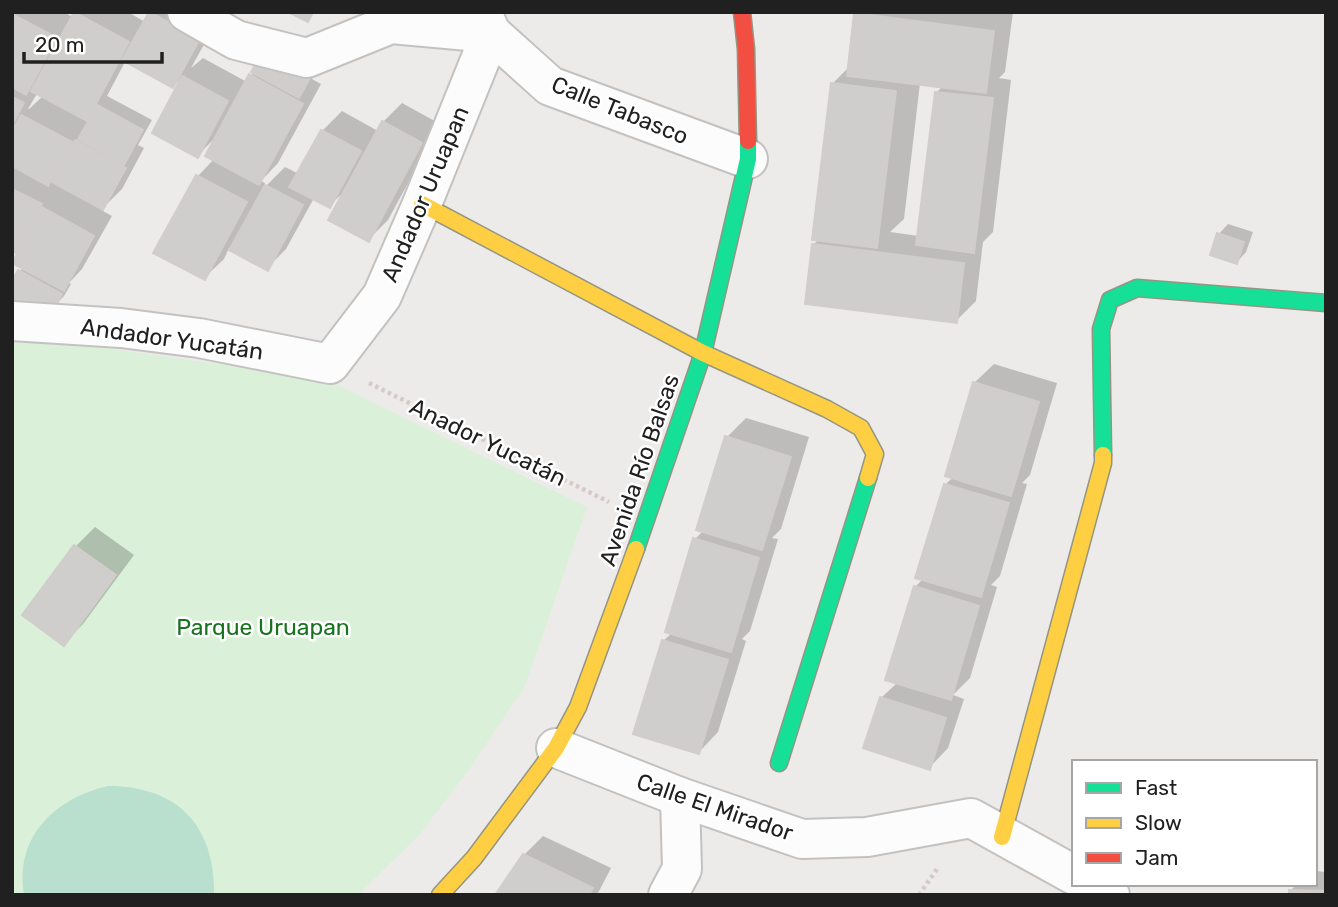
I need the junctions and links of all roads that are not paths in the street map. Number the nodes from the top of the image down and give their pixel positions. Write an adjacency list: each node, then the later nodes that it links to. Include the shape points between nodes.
1 (187, 12): 3 (street, via 236,40 307,58 391,24)
2 (742, 12): 4 (street, Avenida Río Balsas)
3 (486, 23): 4 (street, Calle Tabasco, via 550,86); 5 (street, Andador Uruapan)
4 (748, 159): 8 (street, Avenida Río Balsas)
5 (422, 204): 8 (street); 9 (street, Andador Uruapan, via 382,296)
6 (1326, 303): 13 (street, via 1137,288 1110,300 1101,329 1104,463)
7 (12, 321): 9 (street, Andador Yucatán, via 199,338)
8 (703, 353): 10 (street, Avenida Río Balsas, via 578,706); 11 (street, via 861,428 875,454)
9 (330, 365)
10 (555, 748): 12 (street, Calle El Mirador); 16 (street, Avenida Río Balsas, via 474,858)
11 (779, 763)
12 (680, 797): 13 (street, Calle El Mirador, via 802,839 867,837 971,818); 17 (street, via 681,869)
13 (1002, 837): 14 (street, Calle El Mirador)
14 (1072, 875)
15 (1094, 886): 18 (street)
16 (440, 895)
17 (668, 895)
18 (1110, 895)

